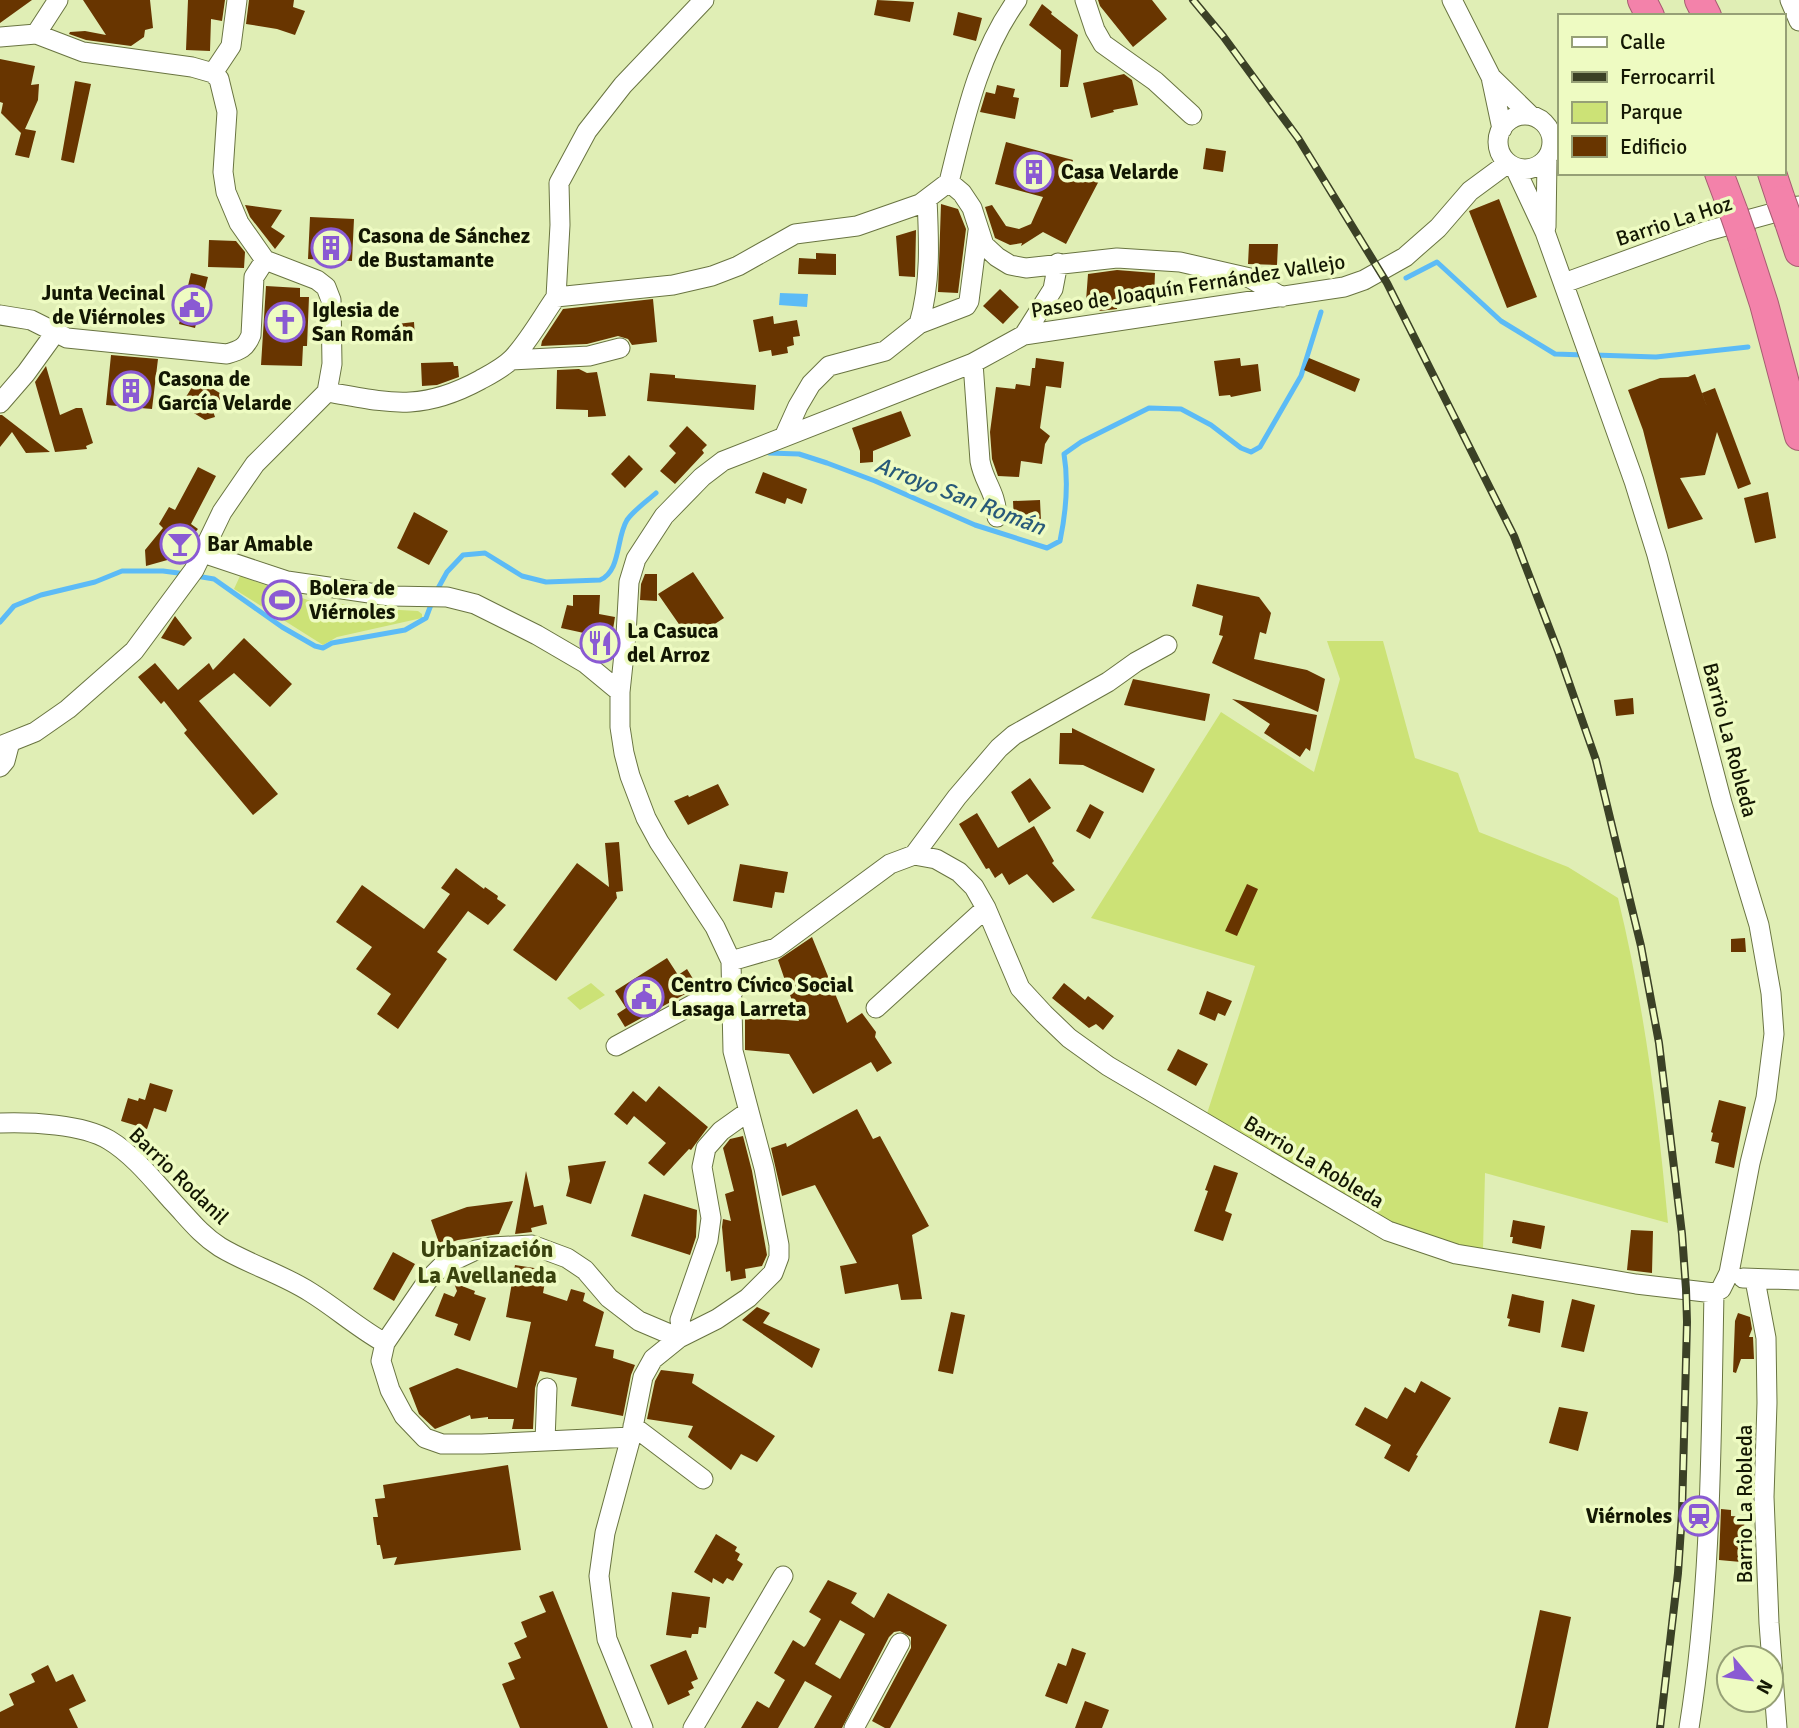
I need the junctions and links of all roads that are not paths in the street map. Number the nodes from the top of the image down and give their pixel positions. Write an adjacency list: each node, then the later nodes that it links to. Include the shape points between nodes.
1 (58, 0): 9 (street)
2 (237, 0): 11 (street, via 231,46)
3 (704, 0): 30 (street, via 623,85 587,131 559,183)
4 (1017, 0): 20 (street, via 974,84)
5 (1085, 0): 13 (street, via 1103,44 1156,81)
6 (1452, 0): 12 (street)
7 (1790, 0): 8 (street)
8 (1799, 21)
9 (36, 34): 10 (street); 11 (street, via 83,52)
10 (0, 37)
11 (214, 73): 27 (street, via 227,113 226,192 239,223)
12 (1491, 77): 14 (street); 15 (street)
13 (1192, 115)
14 (1530, 115): 15 (street, via 1511,118); 16 (street, via 1539,117 1551,132)
15 (1500, 135): 17 (street, via 1499,149); 21 (street, Paseo de Joaquín Fernández Vallejo)
16 (1547, 159): 17 (street, via 1531,169); 25 (street, Barrio La Robleda)
17 (1512, 165): 21 (street, Paseo de Joaquín Fernández Vallejo); 25 (street, Barrio La Robleda)
18 (1720, 175): 41 (highway, via 1764,304)
19 (1773, 175): 23 (highway)
20 (949, 182): 22 (street); 24 (street, via 972,208)
21 (1470, 191): 31 (street, Paseo de Joaquín Fernández Vallejo, via 1405,257 1344,287)
22 (926, 200): 30 (street, via 857,226 795,234 712,276 673,285); 33 (street, via 928,265)
23 (1790, 209): 26 (highway); 29 (street, Barrio La Hoz, via 1707,231)
24 (978, 231): 28 (street, via 984,245 1010,265 1026,268); 33 (street, via 966,306)
25 (1545, 232): 29 (street, Barrio La Robleda)
26 (1799, 252)
27 (265, 260): 34 (street, via 254,276 251,335 242,349 227,354 199,352 67,338); 39 (street, via 317,280 326,288 331,300 332,337)
28 (1058, 263): 31 (street, via 1117,258 1180,262 1250,278); 35 (street, via 1052,289)
29 (1564, 283): 57 (street, Barrio La Robleda, via 1657,555 1759,925 1771,993 1774,1034 1766,1098)
30 (556, 297): 37 (street)
31 (1282, 297): 35 (street, Paseo de Joaquín Fernández Vallejo)
32 (0, 315): 34 (street, via 31,320)
33 (919, 324): 42 (street, via 885,351 828,366 797,406)
34 (55, 332): 40 (street)
35 (1024, 335): 38 (street, Paseo de Joaquín Fernández Vallejo)
36 (620, 348): 37 (street, via 589,356)
37 (511, 360): 39 (street, via 454,394 418,402 397,404)
38 (973, 363): 42 (street, Paseo de Joaquín Fernández Vallejo); 43 (street, via 980,461 994,494)
39 (327, 393): 44 (street, via 255,464 222,512)
40 (0, 404)
41 (1799, 436)
42 (784, 437): 46 (street, Paseo de Joaquín Fernández Vallejo, via 723,461 702,477 646,540 629,582)
43 (997, 517)
44 (199, 562): 46 (street, via 287,582 475,604 584,663); 47 (street, via 134,651 68,709 35,732)
45 (1167, 645): 49 (street, via 1014,735 957,797)
46 (620, 692): 51 (street, Paseo de Joaquín Fernández Vallejo, via 624,753 646,818)
47 (5, 744): 48 (street, via 5,761)
48 (0, 767)
49 (914, 855): 50 (street, Barrio La Robleda, via 936,859 959,872); 51 (street, via 890,864 776,948)
50 (986, 908): 53 (street); 60 (street, Barrio La Robleda, via 1020,988 1069,1038 1108,1066 1388,1231 1456,1254)
51 (732, 961): 52 (street, Paseo de Joaquín Fernández Vallejo)
52 (733, 992): 54 (street, via 712,994); 55 (street, Paseo de Joaquín Fernández Vallejo, via 733,1051)
53 (876, 1008)
54 (616, 1046)
55 (749, 1111): 61 (street, via 720,1131 706,1148 702,1167 712,1218 680,1320); 61 (street, Paseo de Joaquín Fernández Vallejo, via 779,1245 777,1265 748,1298)
56 (0, 1123): 62 (street, Barrio Rodanil, via 71,1128 110,1141 196,1229 220,1247 310,1292)
57 (1729, 1273): 58 (street); 60 (street, Barrio La Robleda)
58 (1762, 1279): 59 (street); 73 (street, Barrio La Robleda, via 1767,1403 1764,1497)
59 (1799, 1280)
60 (1714, 1293): 72 (street, Barrio La Robleda, via 1708,1540)
61 (681, 1337): 62 (street, via 639,1321 609,1298 585,1270 532,1245 476,1250 442,1266); 64 (street, Paseo de Joaquín Fernández Vallejo, via 653,1359 643,1377)
62 (385, 1343): 65 (street, via 381,1361 390,1390 404,1416 425,1438 443,1444)
63 (547, 1388): 65 (street)
64 (632, 1432): 65 (street); 66 (street); 69 (street, Paseo de Joaquín Fernández Vallejo, via 605,1533 599,1576 607,1639)
65 (545, 1441)
66 (703, 1479)
67 (783, 1576): 70 (street)
68 (900, 1643): 71 (street)
69 (643, 1728)
70 (693, 1728)
71 (854, 1728)
72 (1689, 1728)
73 (1777, 1728)

